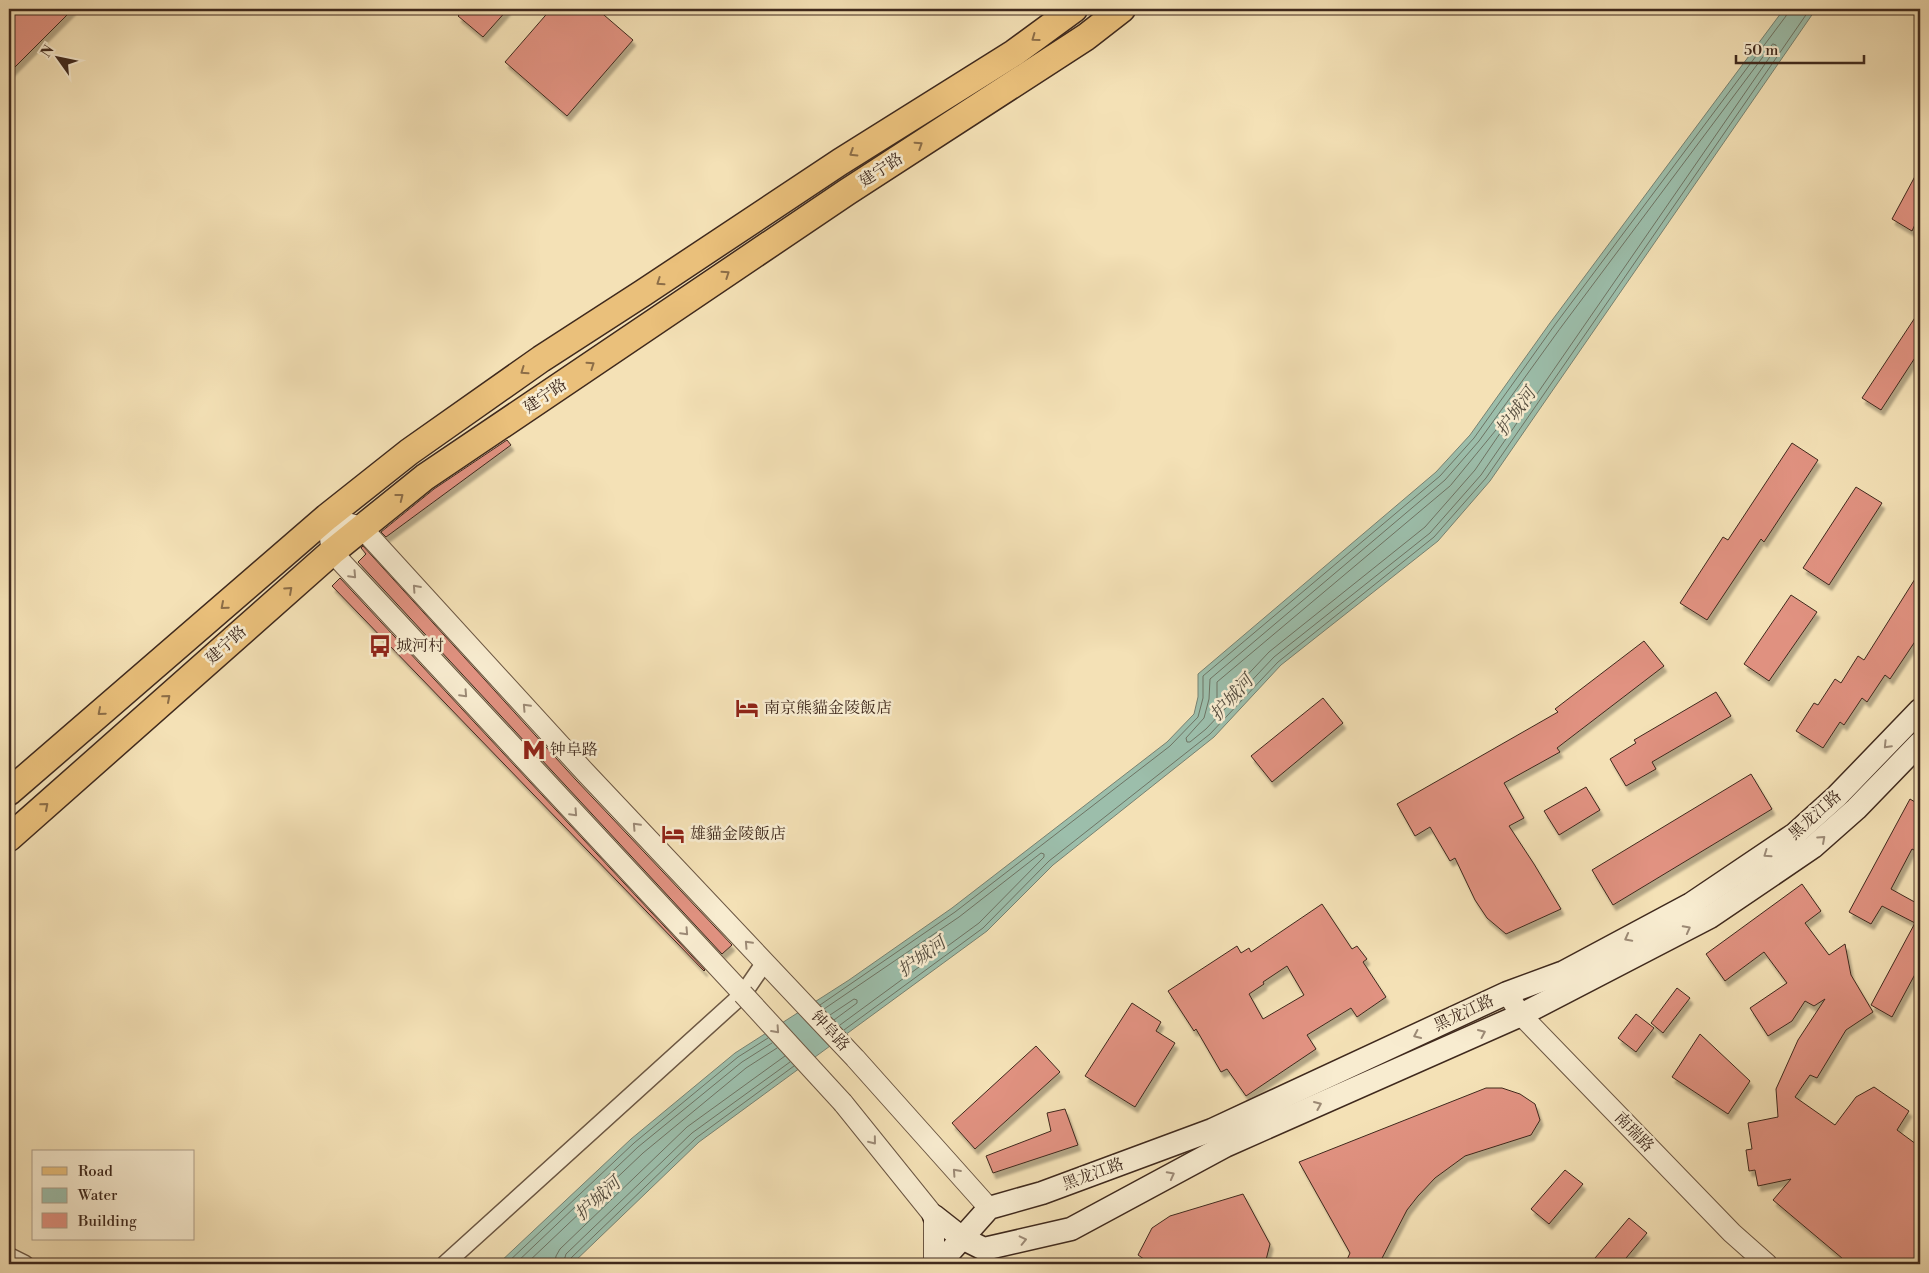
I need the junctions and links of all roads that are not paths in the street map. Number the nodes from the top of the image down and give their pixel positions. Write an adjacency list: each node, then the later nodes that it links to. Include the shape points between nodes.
1 (1074, 9): 3 (main road, 建宁路, one-way to 3, via 1014,53 840,162 541,359 409,452)
2 (1122, 9): 4 (main road, 建宁路, one-way to 2, via 425,477 847,192 1086,37)
3 (327, 517): 4 (street); 5 (street); 8 (main road, 建宁路, one-way to 8)
4 (361, 527): 5 (main road, 建宁路); 10 (street, 钟阜路, one-way to 4, via 585,772)
5 (332, 552): 9 (main road, 建宁路, one-way to 5); 12 (street, one-way to 12)
6 (1920, 710): 11 (main road, 黑龙江路, one-way to 11, via 1837,796 1766,855 1691,904 1564,972)
7 (1920, 743): 13 (main road, 黑龙江路, one-way to 7, via 1710,917 1784,868 1856,809)
8 (9, 792)
9 (9, 838)
10 (765, 962): 12 (street); 14 (street, 钟阜路, one-way to 10)
11 (1507, 993): 13 (street, 南瑞路); 14 (main road, 黑龙江路, one-way to 14, via 1212,1130 1042,1193)
12 (743, 994): 15 (street, one-way to 15, bridge, via 843,1103); 20 (street)
13 (1521, 1015): 18 (main road, 黑龙江路, one-way to 13, via 1071,1229 1225,1146); 23 (street, 南瑞路, via 1732,1233)
14 (989, 1208): 16 (main road); 18 (main road)
15 (934, 1216): 16 (main road); 21 (street)
16 (962, 1238): 18 (main road); 22 (main road)
17 (9, 1256): 19 (street)
18 (982, 1257)
19 (25, 1264)
20 (445, 1264)
21 (934, 1264)
22 (939, 1264)
23 (1767, 1264)

